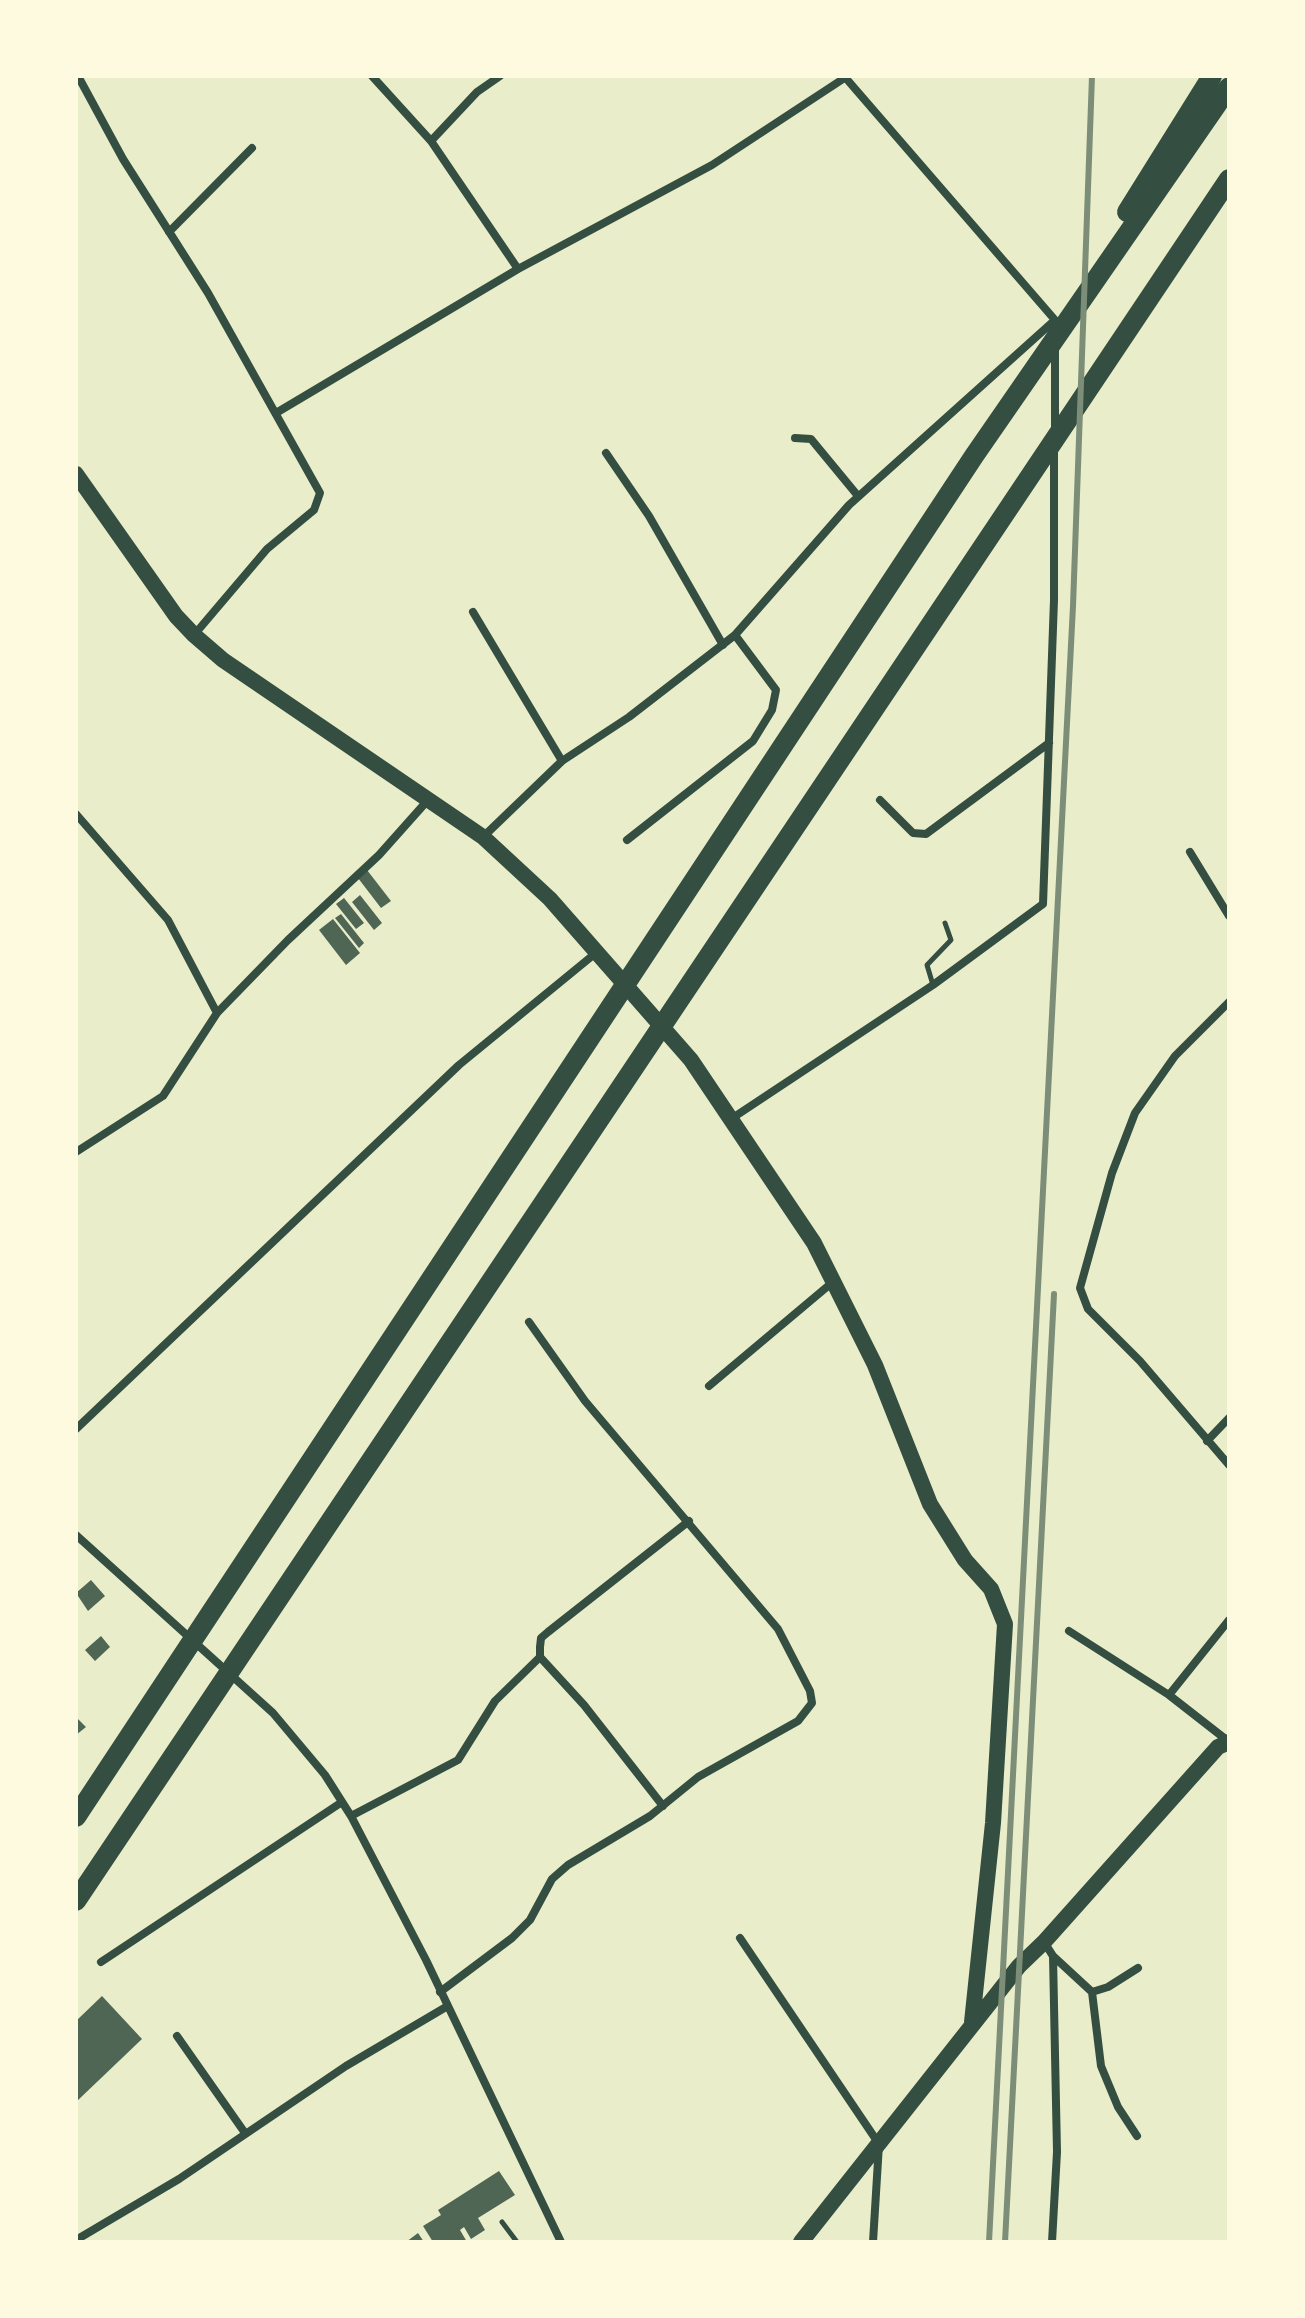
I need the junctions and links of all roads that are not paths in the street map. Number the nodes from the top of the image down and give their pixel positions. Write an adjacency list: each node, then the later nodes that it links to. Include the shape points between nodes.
1 (78, 76): 10 (street)
2 (372, 76): 7 (street)
3 (500, 76): 7 (street, via 477,92)
4 (1212, 76): 16 (highway)
5 (845, 77): 11 (street, via 712,165); 12 (street)
6 (1229, 87): 16 (highway)
7 (431, 141): 11 (street)
8 (252, 148): 10 (street)
9 (1229, 179): 57 (highway)
10 (169, 232): 13 (street)
11 (518, 269): 13 (street)
12 (1055, 320): 18 (street); 23 (street)
13 (276, 413): 20 (street, via 319,500 251,566)
14 (795, 438): 18 (street, via 811,439)
15 (606, 453): 22 (street)
16 (974, 456): 56 (highway)
17 (76, 474): 20 (main road)
18 (858, 496): 21 (street)
19 (473, 612): 24 (street)
20 (194, 635): 25 (main road)
21 (735, 635): 22 (street); 29 (street, via 776,690 772,710 743,750)
22 (723, 645): 24 (street)
23 (1049, 743): 26 (street, via 926,834 913,833); 34 (street, via 1043,904)
24 (562, 761): 28 (street)
25 (428, 799): 28 (main road); 36 (street, via 379,855)
26 (880, 800)
27 (76, 814): 36 (street, via 168,920)
28 (483, 837): 33 (main road)
29 (627, 840)
30 (1190, 852): 31 (street)
31 (1229, 916)
32 (945, 923): 34 (lane, via 951,940 927,965)
33 (598, 952): 37 (main road, via 691,1060); 43 (street, via 459,1065)
34 (933, 985): 37 (street)
35 (1229, 1002): 44 (street, via 1175,1056 1135,1113 1080,1288 1088,1309)
36 (217, 1013): 38 (street, via 163,1096)
37 (731, 1119): 39 (main road)
38 (76, 1152)
39 (835, 1280): 41 (street); 65 (main road, via 930,1504 965,1560 991,1589 1005,1624 993,1823)
40 (529, 1322): 46 (street, via 585,1401)
41 (709, 1386)
42 (1229, 1418): 44 (street)
43 (76, 1429)
44 (1207, 1441): 45 (street)
45 (1229, 1465)
46 (689, 1521): 50 (street, via 541,1638); 54 (street, via 778,1629 812,1703 798,1721 698,1777)
47 (76, 1535): 53 (street, via 273,1713)
48 (1229, 1620): 51 (street)
49 (1069, 1631): 51 (street)
50 (540, 1657): 54 (street); 55 (street, via 495,1701 458,1760)
51 (1169, 1695): 52 (street)
52 (1229, 1741): 59 (main road, via 1218,1747)
53 (342, 1802): 55 (street); 60 (street)
54 (663, 1806): 62 (street, via 568,1865 552,1879 530,1920 512,1938)
55 (351, 1816): 62 (street)
56 (76, 1817)
57 (76, 1901)
58 (740, 1938): 69 (street)
59 (1049, 1949): 63 (street); 65 (main road, via 1019,1966); 77 (street, via 1057,2152)
60 (101, 1962)
61 (1138, 1968): 63 (street)
62 (440, 1992): 64 (street)
63 (1092, 1992): 68 (street, via 1101,2066)
64 (446, 2007): 67 (street); 74 (street)
65 (969, 2027): 69 (main road)
66 (177, 2036): 67 (street)
67 (245, 2133): 71 (street)
68 (1137, 2136)
69 (879, 2144): 75 (main road); 76 (street)
70 (502, 2222): 73 (lane)
71 (90, 2238): 72 (street)
72 (76, 2240)
73 (517, 2242)
74 (561, 2242)
75 (801, 2242)
76 (873, 2242)
77 (1052, 2242)

